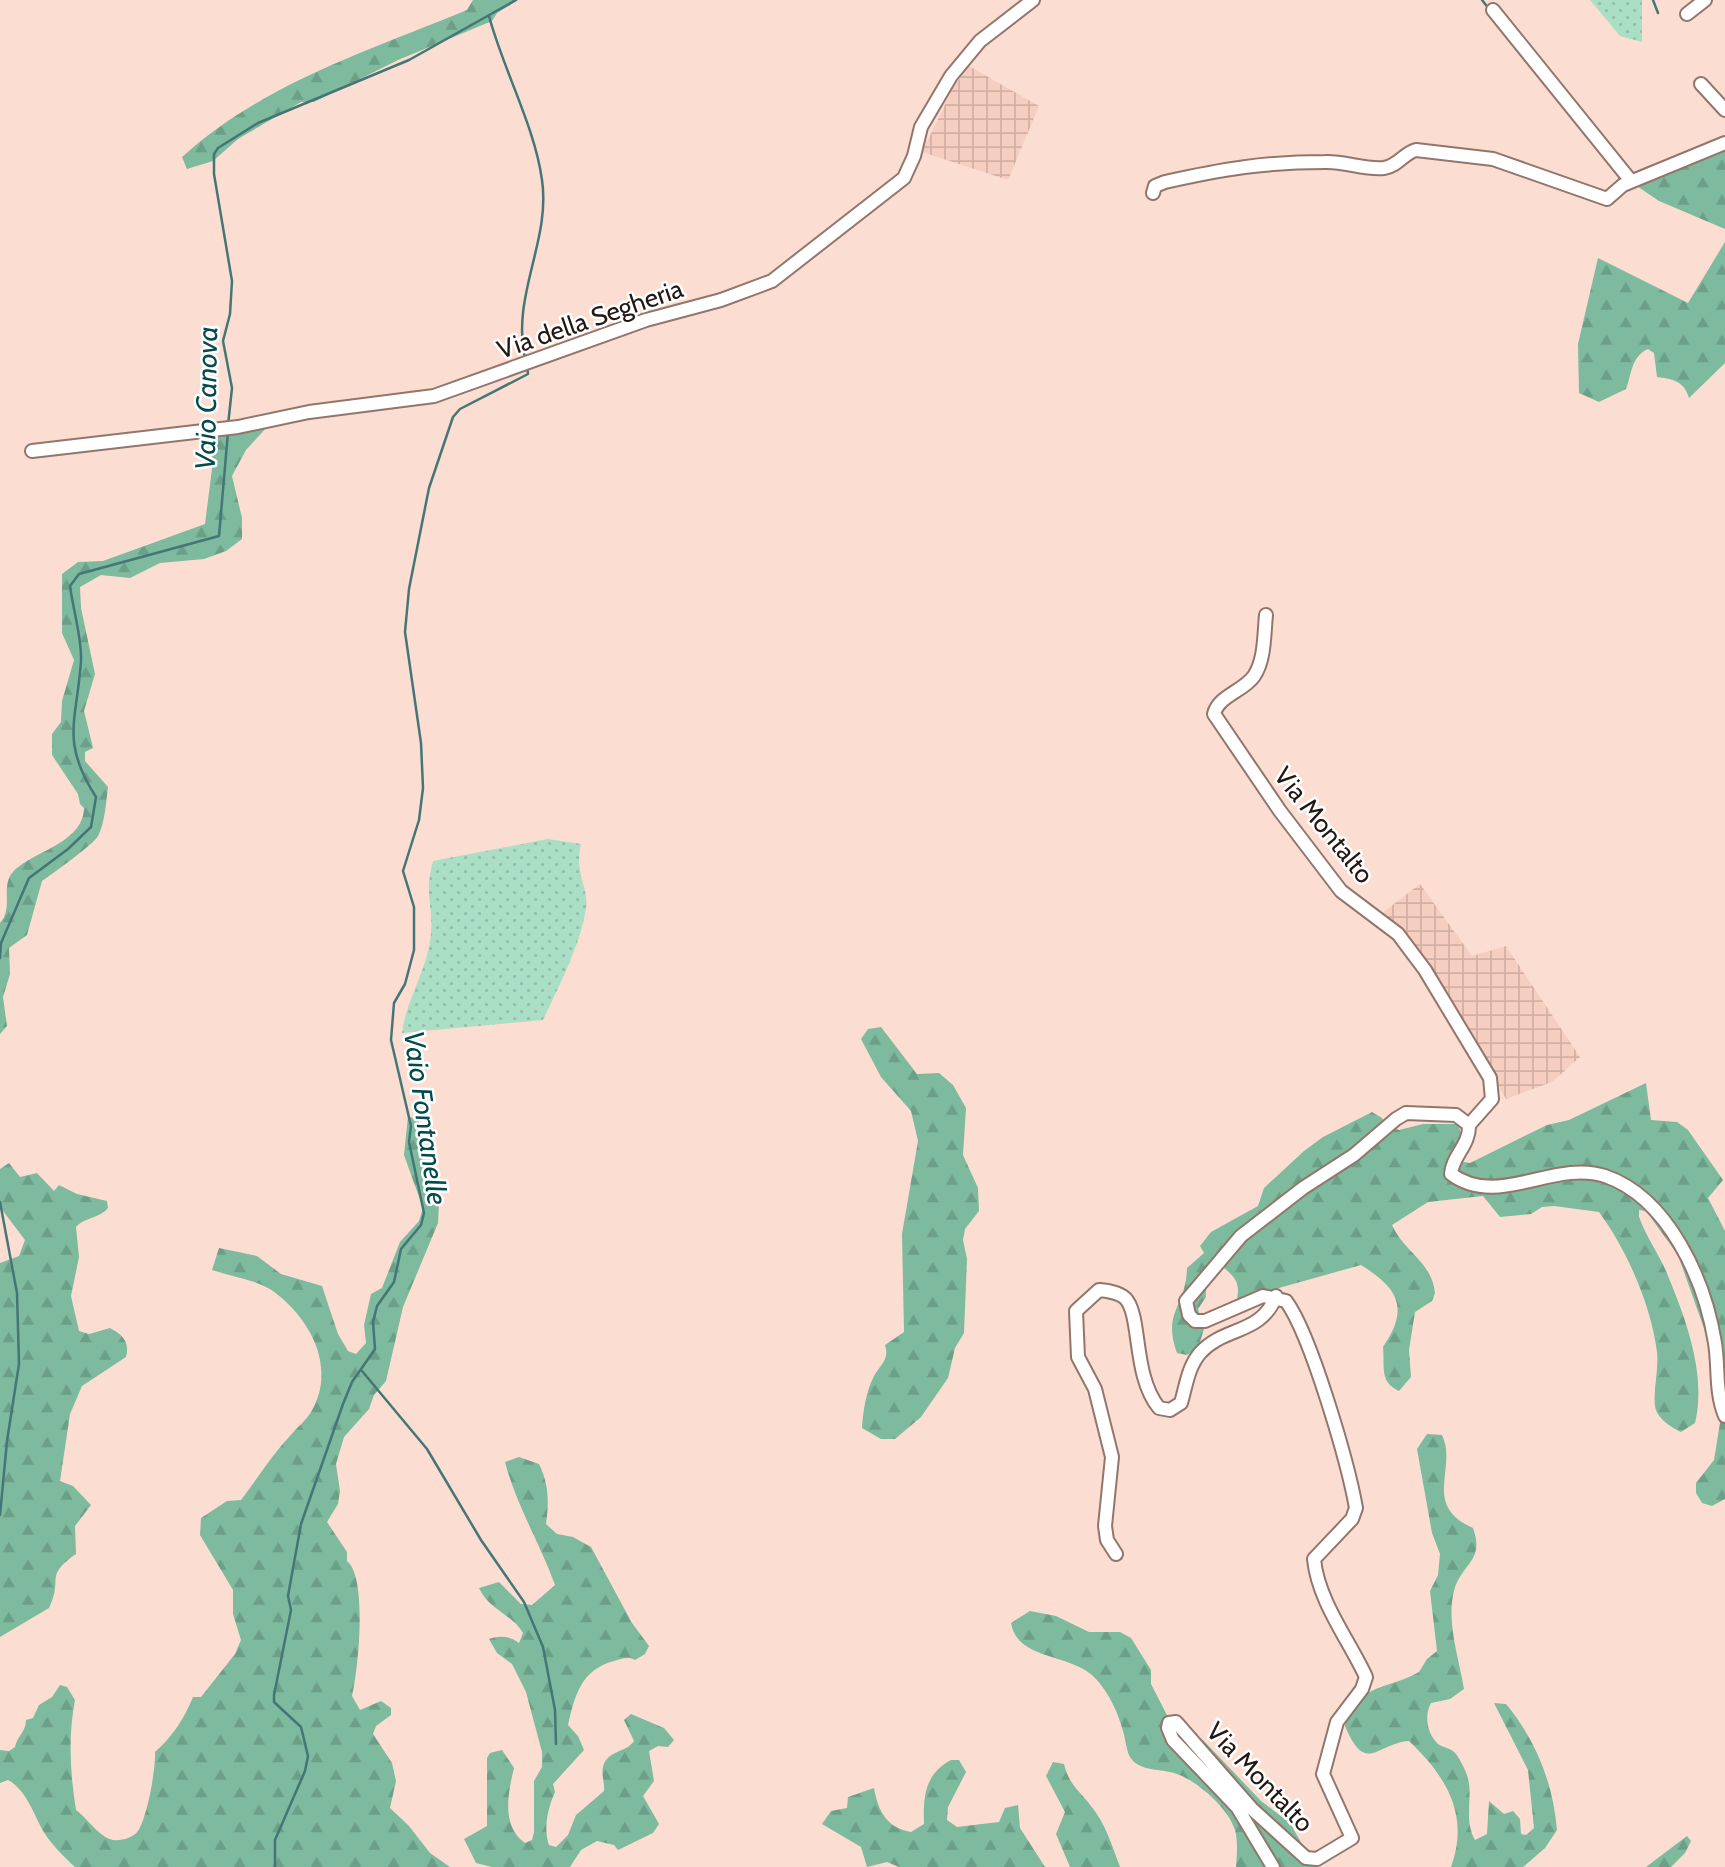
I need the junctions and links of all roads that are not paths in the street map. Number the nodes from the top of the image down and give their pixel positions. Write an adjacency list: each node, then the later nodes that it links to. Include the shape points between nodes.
1 (1033, 0): 10 (street, Via della Segheria, via 980,41 951,76 921,127 904,178 772,281 646,320 434,396 309,412 238,427)
2 (1705, 0): 4 (street)
3 (1493, 10): 8 (street)
4 (1687, 14)
5 (1701, 84): 6 (street)
6 (1725, 110)
7 (1725, 143): 8 (street)
8 (1631, 181): 9 (street, via 1607,199 1493,159 1416,150 1382,168 1331,162 1253,164 1165,182 1154,186)
9 (1153, 192)
10 (32, 451)
11 (1266, 615): 12 (street, Via Montalto, via 1262,655 1254,676 1216,705 1214,714 1341,891 1398,934 1449,1005 1490,1078 1492,1099)
12 (1469, 1125): 13 (street, via 1456,1115 1406,1114 1396,1119 1241,1236 1186,1301 1189,1315 1195,1321 1205,1321 1247,1301); 14 (street, Via Montalto, via 1451,1167 1451,1174 1461,1182 1507,1186 1548,1175 1603,1175 1625,1184 1660,1216 1679,1243 1702,1296 1715,1344 1719,1402)
13 (1276, 1296): 15 (street, via 1259,1322 1201,1352 1189,1370 1181,1404 1170,1410 1159,1408 1143,1380 1133,1315 1126,1299 1099,1290 1076,1311 1078,1357 1095,1389 1112,1457 1105,1526); 16 (street, Via Montalto, via 1295,1312 1356,1508 1352,1519 1314,1559 1333,1614 1366,1677 1338,1722 1323,1774 1352,1838 1317,1859 1306,1858 1252,1809 1176,1722 1168,1728 1173,1740 1237,1807)
14 (1725, 1416)
15 (1116, 1554)
16 (1273, 1867)

